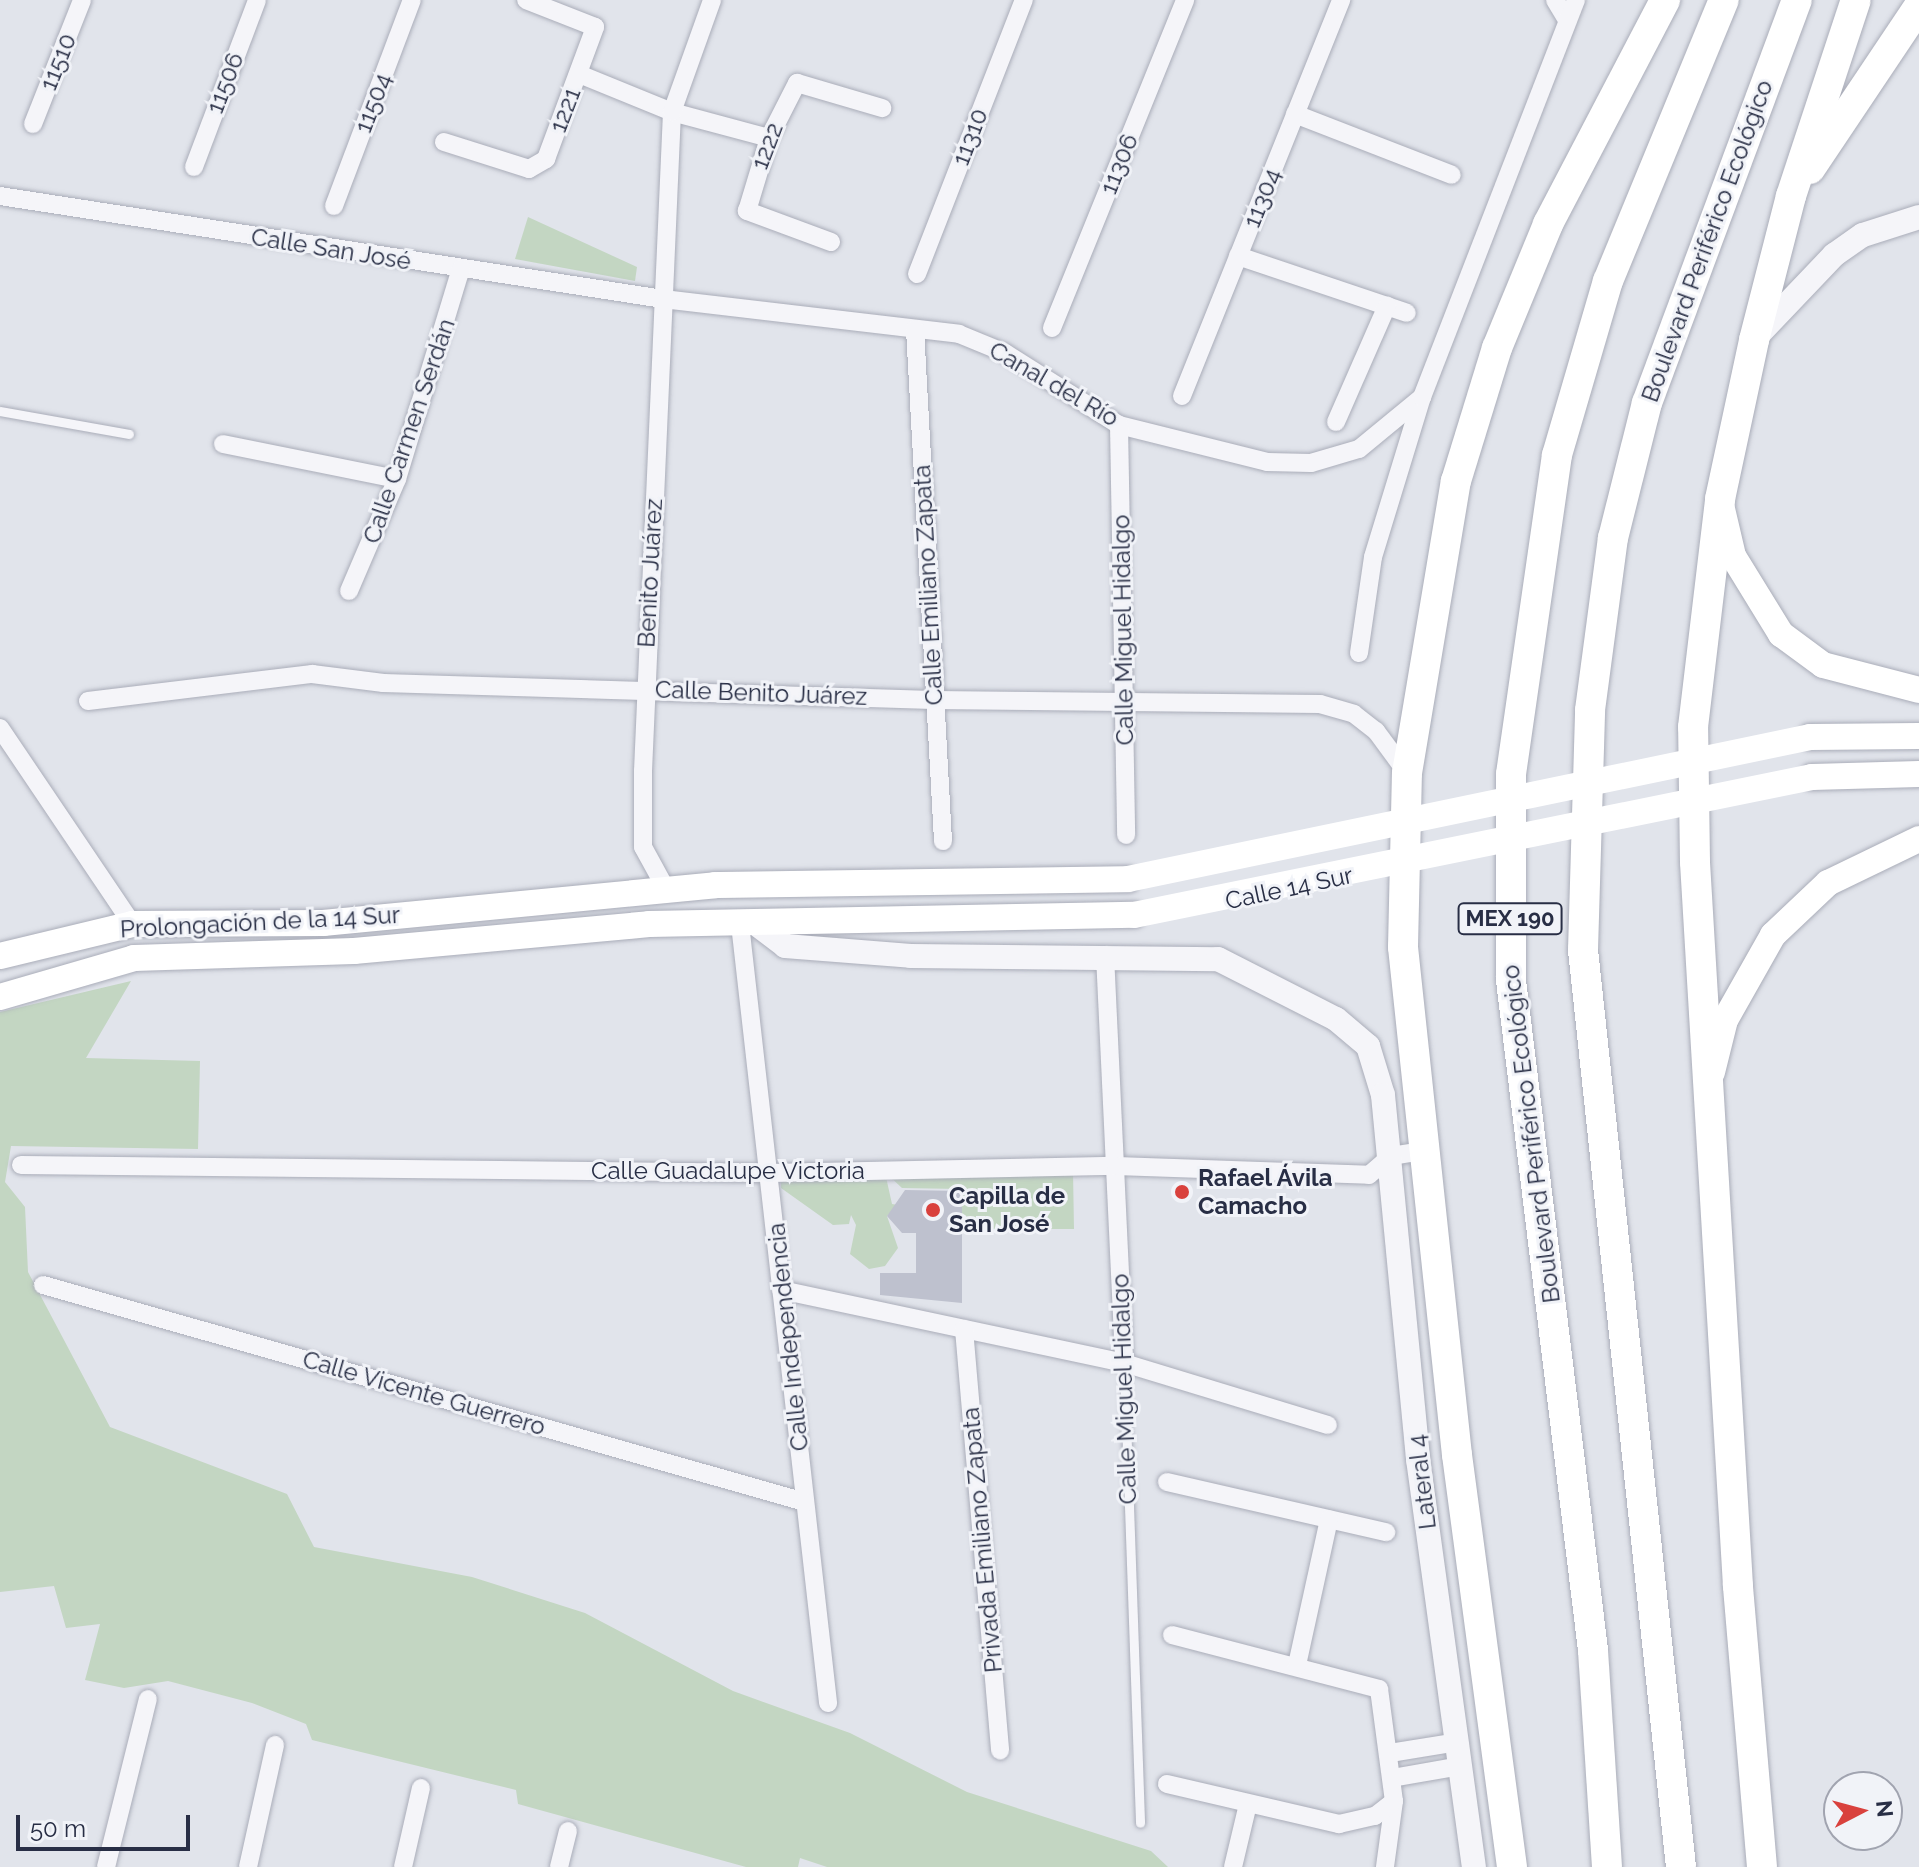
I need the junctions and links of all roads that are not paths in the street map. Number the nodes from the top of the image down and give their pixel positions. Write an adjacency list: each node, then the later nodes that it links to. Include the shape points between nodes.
1 (82, 0): 21 (street, 11510)
2 (257, 0): 24 (street, 11506)
3 (412, 0): 28 (street, 11504)
4 (526, 0): 17 (street, 1221, via 595,27)
5 (712, 0): 19 (street, Benito Juárez)
6 (1024, 0): 33 (street, 11310)
7 (1185, 0): 37 (street, 11306)
8 (1341, 0): 20 (street, 11304)
9 (1555, 0): 16 (street)
10 (1576, 0): 16 (street)
11 (1665, 0): 58 (highway, via 1548,224 1497,348 1456,481)
12 (1724, 0): 110 (highway, Boulevard Periférico Ecológico / MEX 190, via 1608,281 1557,455 1511,774 1511,980 1593,1650)
13 (1797, 0): 111 (highway, Boulevard Periférico Ecológico / MEX 190, via 1647,403 1613,538 1590,710 1583,950)
14 (1856, 0): 27 (highway)
15 (1919, 6): 27 (highway)
16 (1567, 20): 41 (street)
17 (579, 74): 19 (street); 23 (street, 1221, via 540,167)
18 (882, 108): 22 (street, 1222, via 797,83)
19 (672, 112): 22 (street); 34 (street, Benito Juárez)
20 (1295, 114): 25 (street); 31 (street, 11304)
21 (33, 124)
22 (769, 138): 30 (street, 1222, via 747,211)
23 (444, 142)
24 (194, 167)
25 (1452, 175)
26 (0, 196): 32 (street, Calle San José)
27 (1791, 196): 39 (highway)
28 (334, 206)
29 (1919, 217): 39 (street, via 1863,235 1834,255)
30 (831, 242)
31 (1238, 256): 35 (street); 40 (street, 11304)
32 (461, 269): 34 (street, Calle San José); 47 (street, Calle Carmen Serdán)
33 (917, 274)
34 (663, 299): 38 (street, Canal del Río); 51 (street, Benito Juárez)
35 (1387, 306): 36 (street); 43 (street)
36 (1407, 313)
37 (1052, 328)
38 (915, 329): 44 (street, Canal del Río, via 986,343); 53 (street, Calle Emiliano Zapata)
39 (1754, 340): 48 (highway)
40 (1182, 396)
41 (1422, 397): 44 (street, Canal del Río, via 1359,449 1311,463 1267,462); 50 (street, via 1373,557)
42 (0, 411): 45 (lane)
43 (1336, 422)
44 (1119, 425): 55 (street, Calle Miguel Hidalgo)
45 (129, 434)
46 (223, 444): 47 (street)
47 (397, 479): 49 (street, Calle Carmen Serdán)
48 (1720, 499): 52 (main road, via 1733,556 1781,634 1823,665); 70 (highway, via 1693,727 1695,862)
49 (349, 591)
50 (1359, 653)
51 (644, 688): 53 (street, Calle Benito Juárez); 54 (street, Calle Benito Juárez, via 383,683 312,674); 63 (street, Benito Juárez, via 643,847)
52 (1919, 690)
53 (933, 700): 55 (street, Calle Benito Juárez); 62 (street, Calle Emiliano Zapata)
54 (88, 701)
55 (1125, 704): 58 (street, Calle Benito Juárez, via 1320,704 1376,731); 60 (street, Calle Miguel Hidalgo)
56 (0, 728): 65 (street)
57 (1919, 736): 63 (main road, Calle 14 Sur, bridge, via 1810,737 1128,879)
58 (1407, 773): 71 (highway, via 1403,947)
59 (1919, 774): 64 (main road, Calle 14 Sur, bridge, via 1812,777 1134,915)
60 (1126, 835)
61 (1919, 839): 70 (main road, via 1856,865 1790,916 1758,955 1725,1020)
62 (943, 841)
63 (666, 889): 65 (main road, Prolongación de la 14 Sur, via 323,923)
64 (747, 923): 66 (main road, Calle 14 Sur); 67 (street, Lateral 4, via 785,946 911,956); 75 (street, Calle Independencia)
65 (132, 924): 68 (main road, Prolongación de la 14 Sur)
66 (649, 924): 69 (main road, Prolongación de la 14 Sur, via 354,951 134,958)
67 (1105, 955): 72 (street, Lateral 4, via 1187,955 1241,967 1355,1031 1368,1046 1383,1095); 74 (street, Calle Miguel Hidalgo)
68 (0, 956)
69 (0, 997)
70 (1712, 1072): 112 (highway, via 1738,1586)
71 (1427, 1150): 72 (street, Calle Guadalupe Victoria); 81 (highway)
72 (1391, 1156): 74 (street, Calle Guadalupe Victoria, via 1369,1175); 82 (street, Lateral 4)
73 (21, 1165): 75 (street, Calle Guadalupe Victoria)
74 (1116, 1166): 75 (street, Calle Guadalupe Victoria); 79 (street, Calle Miguel Hidalgo)
75 (772, 1173): 77 (street, Calle Independencia)
76 (43, 1285): 84 (street, Calle Vicente Guerrero)
77 (781, 1290): 78 (street); 84 (street, Calle Independencia)
78 (964, 1329): 79 (street); 92 (street, Privada Emiliano Zapata)
79 (1124, 1363): 80 (street); 100 (lane, Calle Miguel Hidalgo)
80 (1328, 1425)
81 (1457, 1455): 82 (street); 109 (highway)
82 (1418, 1459): 94 (street, Lateral 4)
83 (1167, 1482): 85 (street)
84 (805, 1502): 90 (street, Calle Independencia)
85 (1329, 1519): 86 (street); 88 (street)
86 (1386, 1532)
87 (1172, 1635): 88 (street)
88 (1297, 1665): 93 (street, via 1379,1689)
89 (148, 1699): 102 (street)
90 (828, 1703)
91 (275, 1745): 103 (street)
92 (1000, 1750)
93 (1390, 1753): 94 (street); 95 (street)
94 (1458, 1754): 95 (street); 108 (street, Lateral 4)
95 (1392, 1778): 98 (street)
96 (1167, 1784): 99 (street)
97 (421, 1788): 104 (street)
98 (1394, 1801): 99 (street, via 1375,1816 1339,1824); 107 (street)
99 (1248, 1804): 106 (street)
100 (1140, 1823)
101 (568, 1831): 105 (street)
102 (106, 1867)
103 (248, 1867)
104 (403, 1867)
105 (559, 1867)
106 (1233, 1867)
107 (1385, 1867)
108 (1474, 1867)
109 (1512, 1867)
110 (1607, 1867)
111 (1681, 1867)
112 (1762, 1867)

